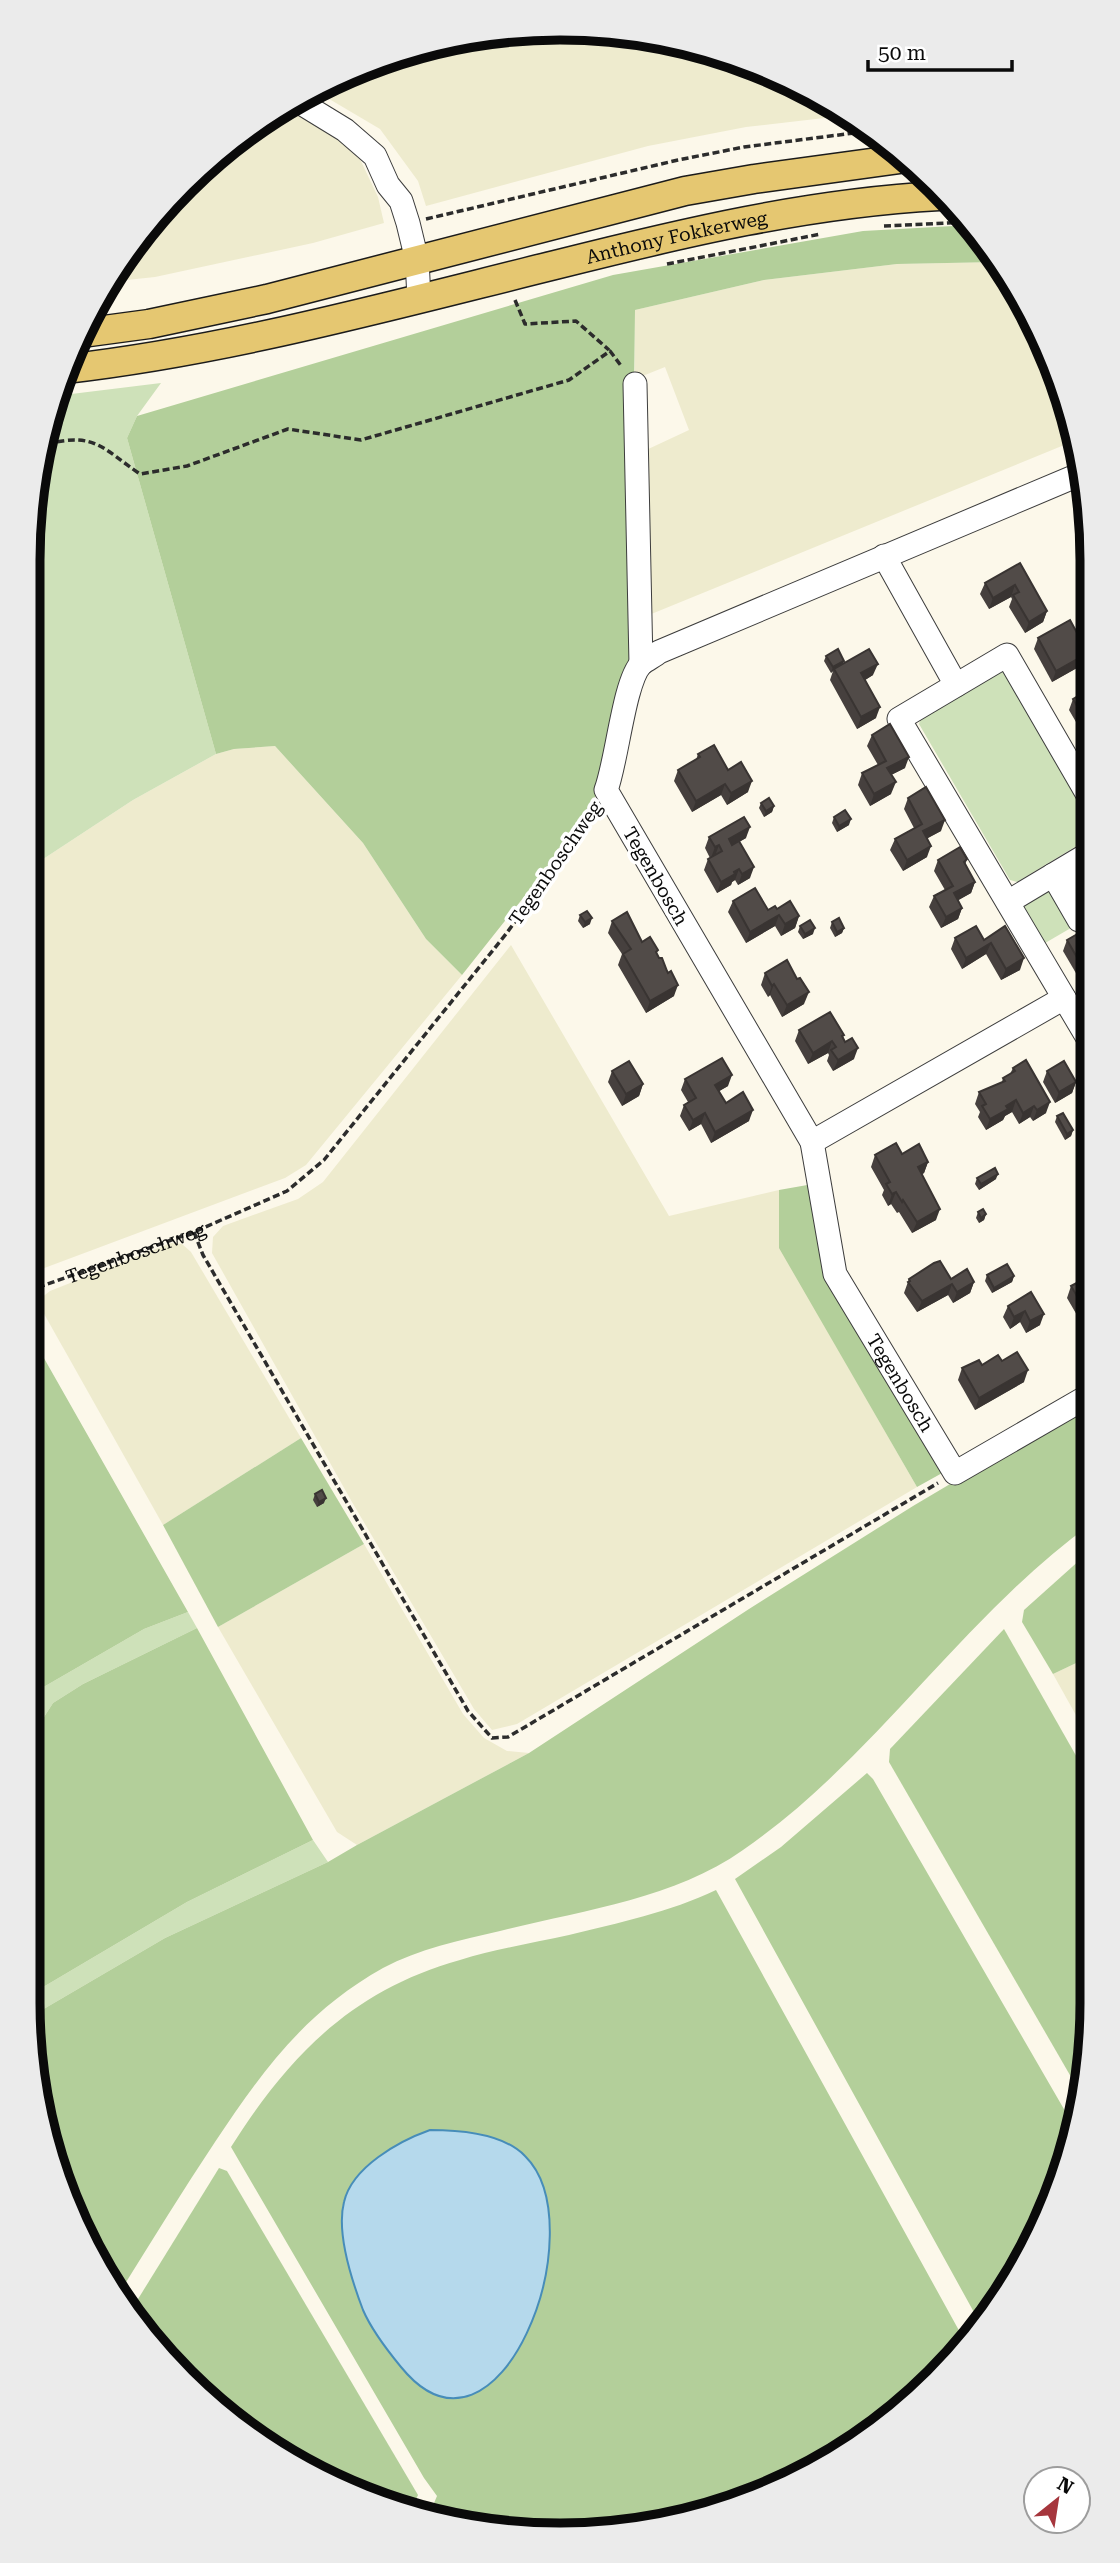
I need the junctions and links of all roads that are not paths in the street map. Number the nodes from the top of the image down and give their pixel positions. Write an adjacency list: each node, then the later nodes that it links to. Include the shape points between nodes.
1 (307, 106): 3 (street, via 366,147)
2 (892, 160): 5 (main road, Anthony Fokkerweg, via 685,191)
3 (388, 185): 5 (street, via 387,201); 5 (street, via 401,201 408,223)
4 (932, 197): 6 (main road, Anthony Fokkerweg, via 823,206 695,229)
5 (410, 262): 6 (street); 7 (main road, Anthony Fokkerweg, via 267,299)
6 (419, 298): 8 (main road, Anthony Fokkerweg, via 158,358)
7 (93, 331)
8 (78, 368)
9 (635, 384): 12 (street)
10 (1073, 477): 11 (street)
11 (884, 556): 12 (street, via 659,652); 13 (street)
12 (641, 664): 15 (street, Tegenboschweg, via 631,681)
13 (956, 685): 14 (street, via 1007,655); 17 (street, via 899,719)
14 (1080, 781)
15 (606, 790): 21 (street, Tegenbosch)
16 (1071, 865): 17 (street); 18 (street)
17 (1008, 902): 19 (street)
18 (1080, 919)
19 (1064, 998): 20 (street); 21 (street)
20 (1080, 1025)
21 (813, 1142): 22 (street, Tegenbosch, via 835,1274 955,1473)
22 (1080, 1401)

